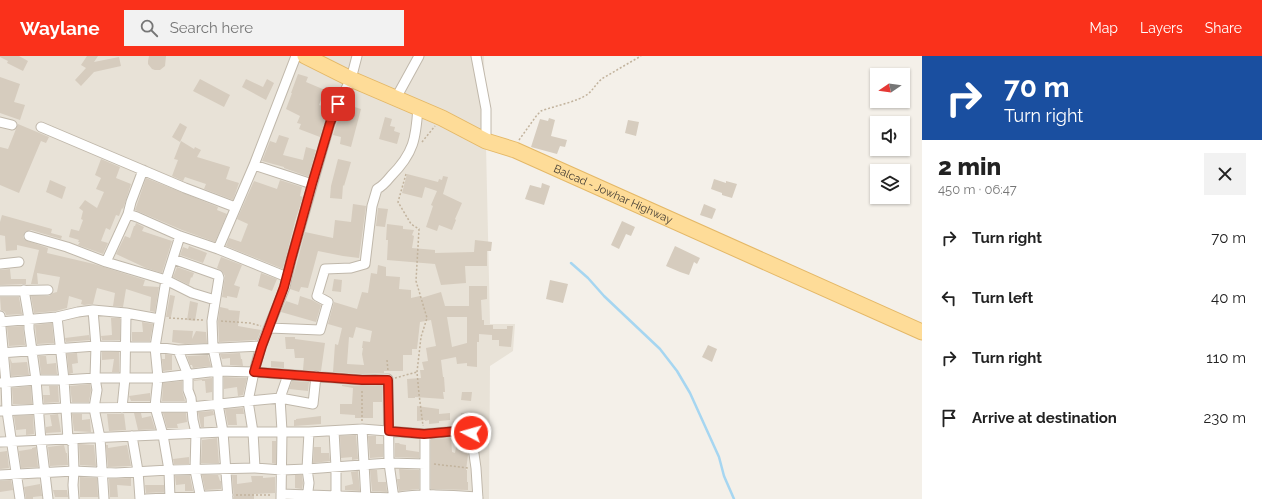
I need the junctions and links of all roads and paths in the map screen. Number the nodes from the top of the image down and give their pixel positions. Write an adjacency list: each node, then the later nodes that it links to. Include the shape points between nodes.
1 (296, 56): 15 (street)
2 (305, 56): 7 (main road, Balcad - Jowhar Highway)
3 (357, 56): 7 (street)
4 (419, 56): 8 (street)
5 (476, 56): 13 (street, via 486,109)
6 (641, 56): 14 (path, via 603,78 583,97 541,111)
7 (351, 79): 8 (main road, Balcad - Jowhar Highway); 18 (street, via 330,123)
8 (396, 98): 9 (main road, Balcad - Jowhar Highway)
9 (418, 108): 13 (main road, Balcad - Jowhar Highway); 40 (street, via 416,132 408,156 378,189 372,206 365,264 351,268 325,269 317,296 328,302 320,330)
10 (0, 122): 11 (street)
11 (12, 125)
12 (41, 127): 16 (street)
13 (486, 141): 14 (main road, Balcad - Jowhar Highway)
14 (512, 149): 41 (main road, Balcad - Jowhar Highway)
15 (254, 165): 18 (street); 19 (street)
16 (143, 170): 19 (street); 20 (street)
17 (406, 174): 53 (path, via 398,202 411,224 419,229 416,281 427,318 420,337)
18 (312, 184): 28 (street)
19 (236, 207): 23 (street)
20 (128, 214): 22 (street); 26 (street)
21 (29, 236): 26 (street)
22 (180, 236): 23 (street); 24 (street)
23 (218, 249): 28 (street)
24 (173, 259): 29 (street); 33 (street, via 218,275)
25 (19, 262): 27 (street)
26 (106, 262): 29 (street)
27 (0, 264)
28 (287, 277): 40 (street)
29 (166, 280): 33 (street); 37 (street)
30 (24, 290): 31 (street); 32 (street); 38 (street)
31 (48, 290)
32 (0, 291)
33 (214, 300): 47 (street)
34 (93, 310): 35 (street); 36 (street); 42 (street)
35 (126, 313): 37 (street); 43 (street)
36 (57, 317): 38 (street); 45 (street)
37 (159, 318): 46 (street)
38 (29, 319): 39 (street); 49 (street)
39 (0, 320): 50 (street)
40 (269, 328): 44 (street)
41 (922, 332)
42 (96, 346): 43 (street); 45 (street); 57 (street)
43 (126, 346): 46 (street); 58 (street)
44 (262, 346): 47 (street); 52 (street)
45 (60, 348): 49 (street); 61 (street)
46 (155, 348): 48 (street); 59 (street)
47 (213, 348): 48 (street); 51 (street)
48 (178, 350): 54 (street)
49 (32, 351): 50 (street); 60 (street)
50 (2, 354): 64 (street)
51 (218, 372): 52 (street); 54 (street); 67 (street)
52 (254, 372): 55 (street); 66 (street)
53 (417, 372): 63 (path); 84 (path)
54 (188, 374): 59 (street); 69 (street)
55 (288, 374): 56 (street); 65 (street)
56 (316, 376): 62 (street); 65 (street, via 313,404)
57 (95, 378): 58 (street); 61 (street); 71 (street, via 97,390)
58 (125, 378): 59 (street); 72 (street)
59 (158, 378): 68 (street)
60 (36, 380): 61 (street); 64 (street); 73 (street)
61 (64, 380): 70 (street)
62 (362, 380): 63 (street); 75 (path)
63 (388, 380): 78 (street)
64 (3, 383): 74 (street)
65 (280, 398): 66 (street); 76 (street)
66 (248, 401): 67 (street); 80 (street)
67 (218, 404): 69 (street); 79 (street)
68 (155, 407): 69 (street); 72 (street); 83 (street)
69 (191, 407): 82 (street)
70 (65, 408): 71 (street); 73 (street); 87 (street)
71 (94, 408): 72 (street); 86 (street)
72 (122, 408)
73 (38, 410): 74 (street); 88 (street)
74 (4, 411): 90 (street)
75 (362, 429): 77 (street); 78 (street); 93 (street)
76 (282, 431): 80 (street); 81 (street); 101 (street)
77 (334, 431): 81 (street); 94 (street)
78 (389, 431): 84 (street); 91 (street)
79 (223, 432): 80 (street); 82 (street); 95 (street)
80 (253, 432): 96 (street)
81 (309, 432): 98 (street)
82 (196, 433): 83 (street); 100 (street)
83 (163, 434): 85 (street); 99 (street)
84 (424, 434): 92 (street); 97 (street, via 469,430)
85 (132, 436): 86 (street); 102 (street)
86 (100, 438): 87 (street); 104 (street)
87 (68, 439): 88 (street); 103 (street, via 73,443)
88 (41, 441): 90 (street); 106 (street)
89 (0, 442): 90 (street)
90 (12, 442): 105 (street)
91 (389, 463): 92 (street); 93 (street); 123 (street)
92 (426, 464): 97 (path); 111 (street)
93 (365, 465): 94 (street); 115 (street)
94 (336, 467): 98 (street); 114 (street)
95 (226, 468): 96 (street); 100 (street); 108 (street)
96 (255, 468): 101 (street)
97 (476, 468): 116 (street)
98 (307, 469): 101 (street); 110 (street)
99 (169, 470): 100 (street); 102 (street); 112 (street)
100 (195, 470): 113 (street)
101 (282, 470): 109 (street)
102 (138, 471): 104 (street); 121 (street)
103 (74, 472): 104 (street); 106 (street); 119 (street)
104 (102, 472): 120 (street)
105 (17, 474): 106 (street); 107 (street); 117 (street)
106 (45, 474): 118 (street)
107 (0, 475)
108 (228, 497): 109 (path); 113 (street)
109 (281, 497): 110 (street)
110 (307, 497): 114 (street)
111 (425, 497): 116 (street, via 451,495); 123 (street, via 410,495)
112 (170, 498): 113 (street); 122 (street)
113 (201, 498)
114 (336, 498): 115 (street)
115 (366, 498): 123 (street)
116 (478, 498)
117 (20, 499)
118 (48, 499)
119 (74, 499)
120 (104, 499)
121 (140, 499)
122 (146, 499)
123 (394, 499)

